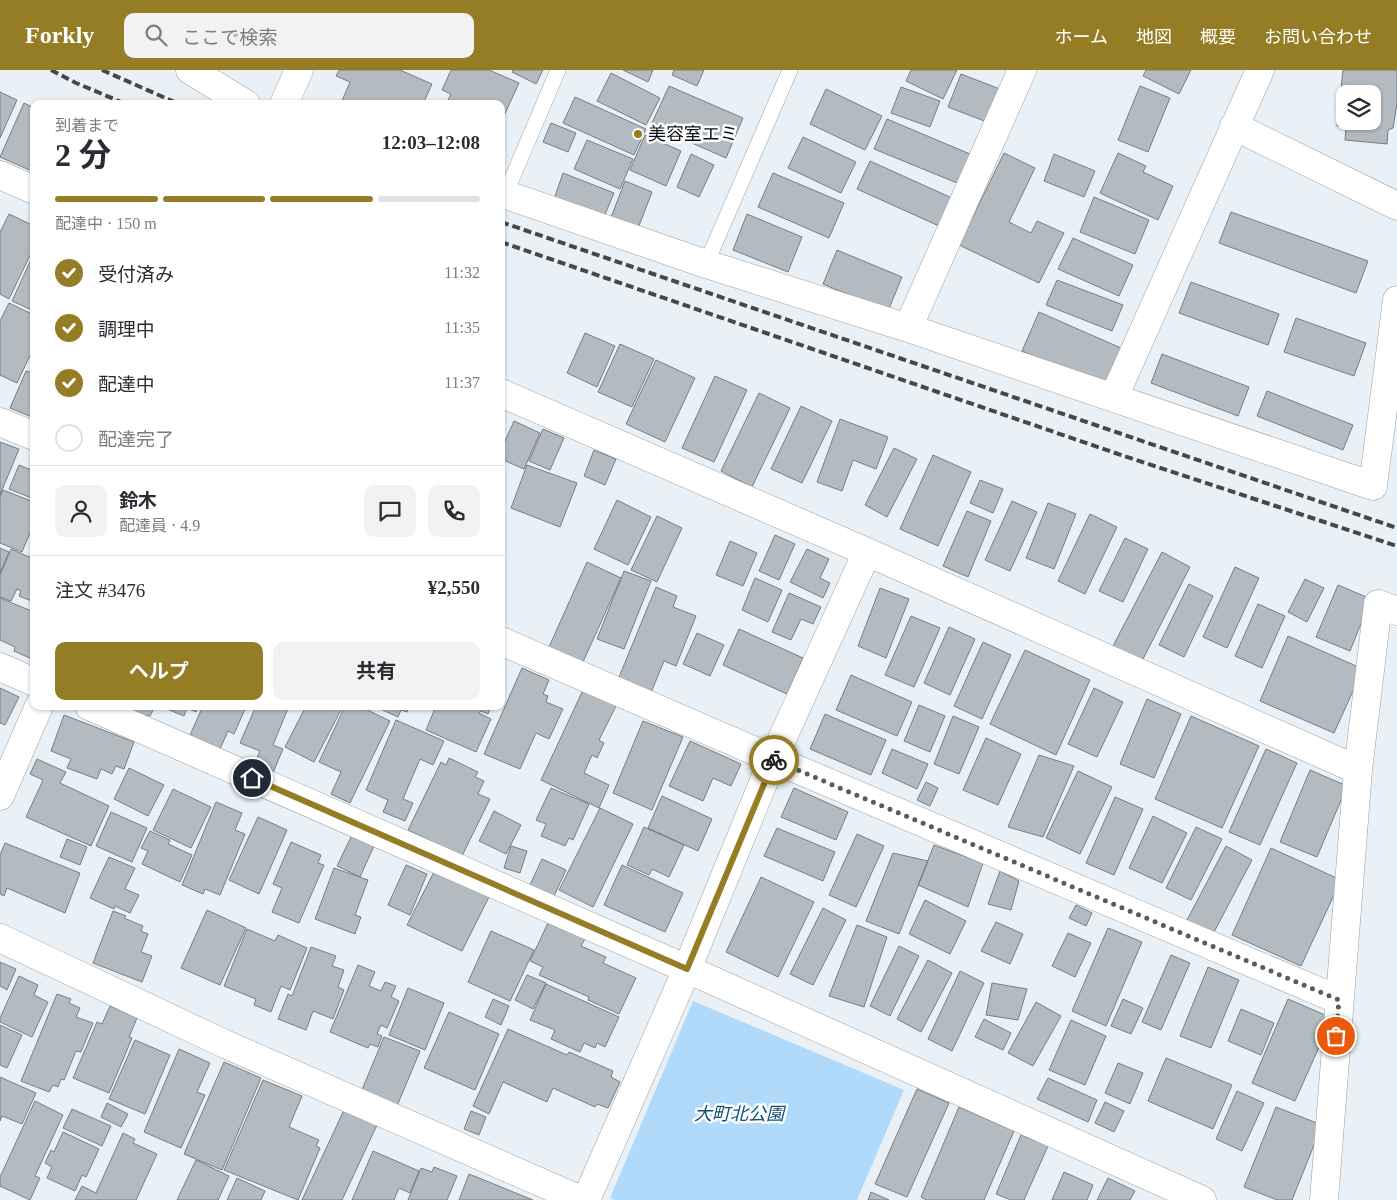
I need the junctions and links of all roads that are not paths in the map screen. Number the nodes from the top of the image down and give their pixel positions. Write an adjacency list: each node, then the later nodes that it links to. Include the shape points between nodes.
1 (190, 70): 7 (street)
2 (299, 70): 8 (street)
3 (558, 70): 12 (lane)
4 (790, 70): 15 (lane)
5 (1022, 70): 17 (street)
6 (1260, 70): 9 (street)
7 (239, 100)
8 (286, 100)
9 (1234, 126): 14 (street); 19 (street)
10 (0, 175): 11 (street)
11 (30, 188)
12 (505, 189)
13 (505, 195): 15 (street)
14 (1397, 206)
15 (706, 264): 17 (street)
16 (1397, 300): 19 (street, via 1372,486)
17 (908, 328): 19 (street)
18 (505, 395): 22 (street)
19 (1114, 397)
20 (0, 422): 21 (street)
21 (30, 434)
22 (867, 552): 29 (street); 30 (street)
23 (1397, 611): 30 (street, via 1378,604)
24 (505, 643): 29 (street)
25 (0, 667): 26 (street)
26 (30, 680)
27 (38, 710): 31 (street)
28 (99, 710): 33 (street)
29 (773, 759): 33 (street); 34 (street)
30 (1358, 770): 34 (street)
31 (0, 796)
32 (0, 938): 35 (street, via 225,1044)
33 (687, 969): 36 (street); 37 (street)
34 (1339, 1000): 38 (street)
35 (581, 1200)
36 (586, 1200)
37 (1202, 1200)
38 (1324, 1200)

